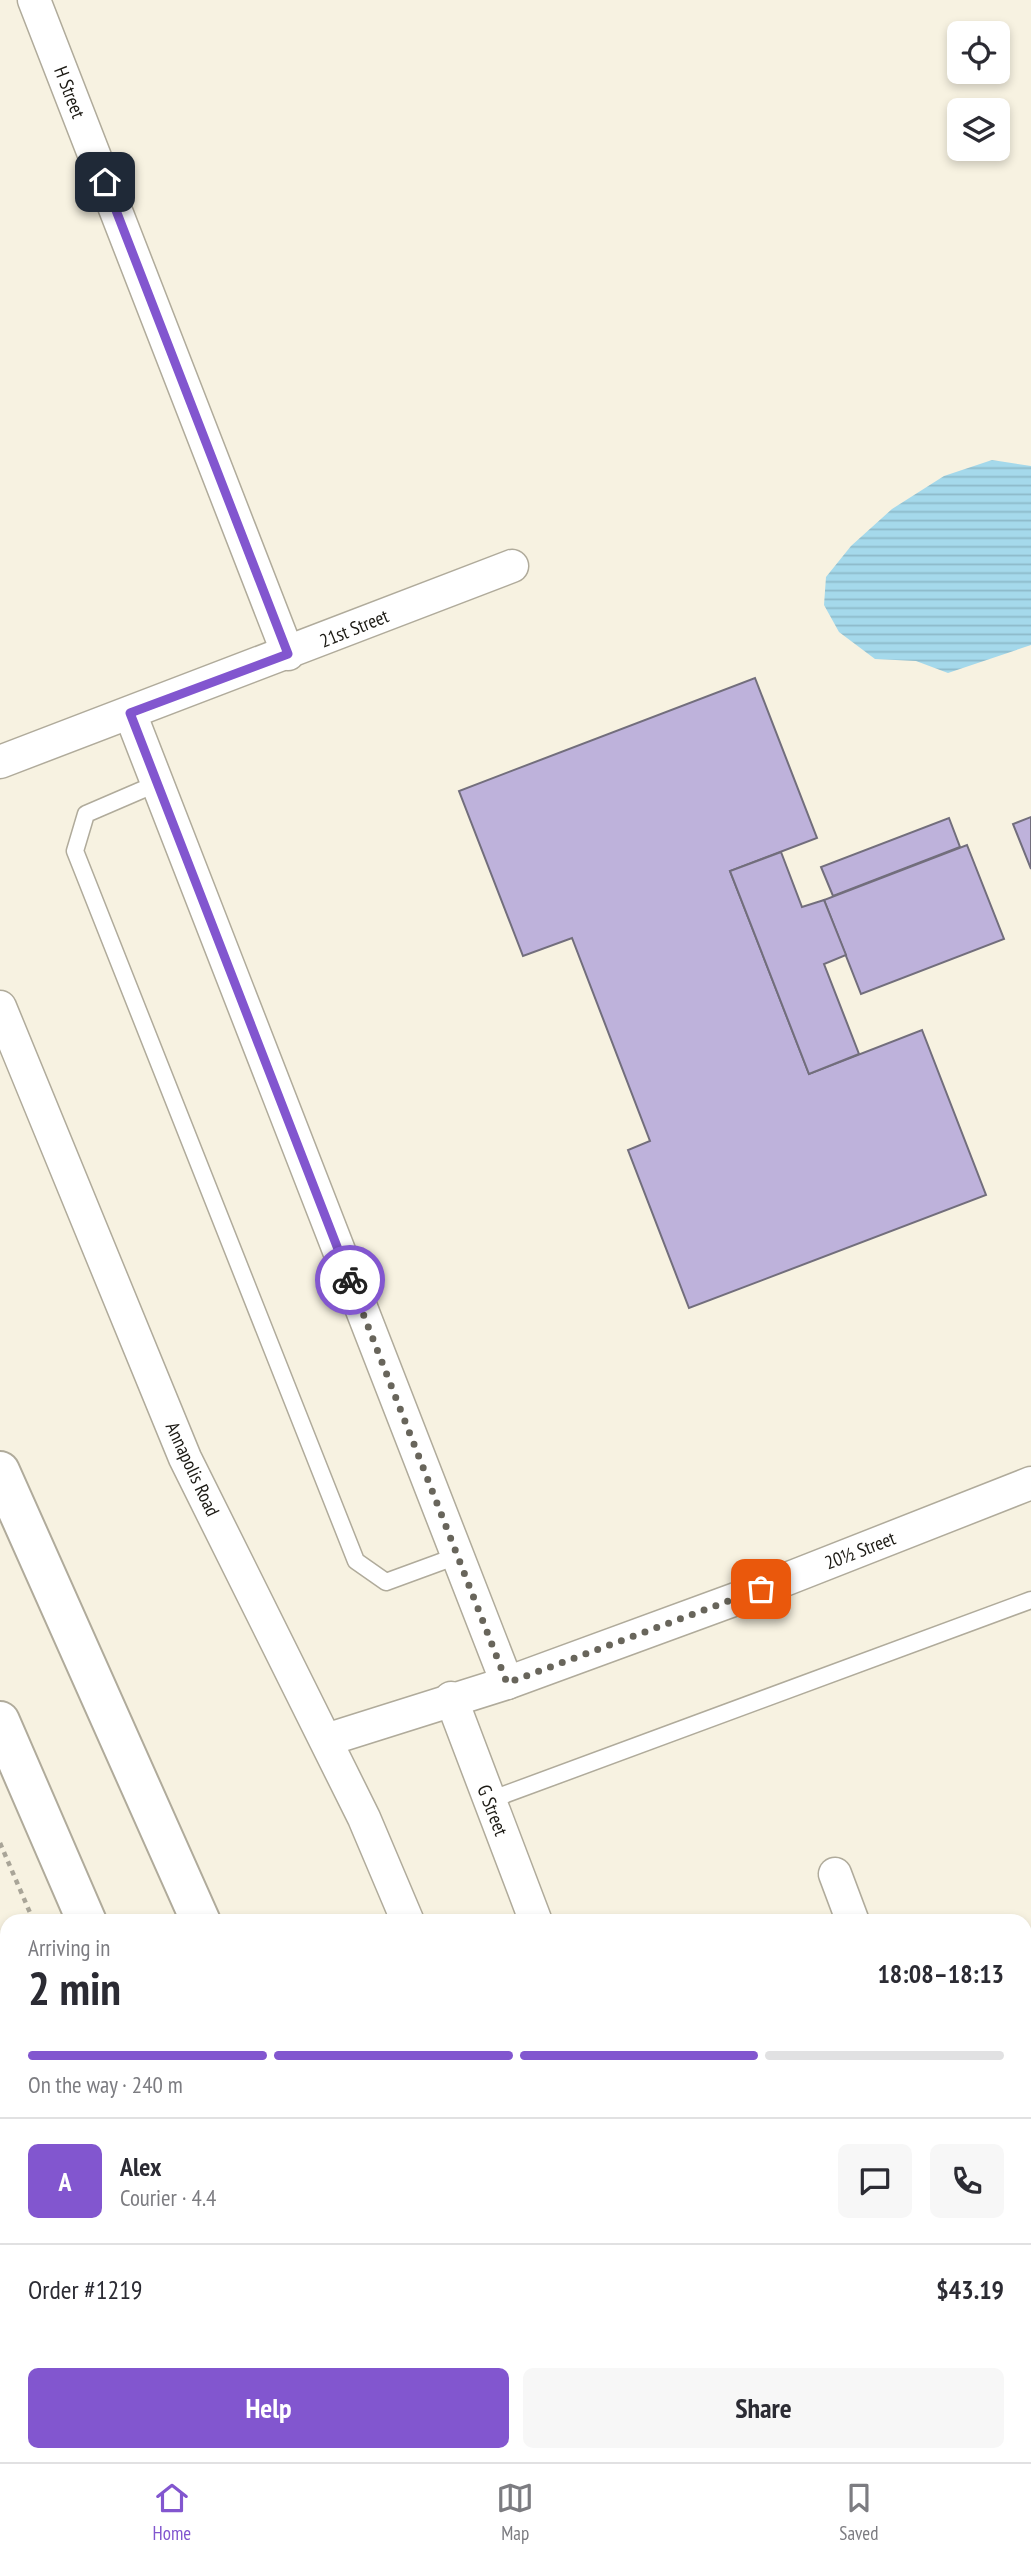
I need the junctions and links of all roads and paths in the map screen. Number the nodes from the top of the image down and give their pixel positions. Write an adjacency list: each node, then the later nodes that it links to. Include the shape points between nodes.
1 (34, 0): 3 (street, H Street)
2 (512, 566): 3 (street, 21st Street)
3 (288, 654): 4 (street, 21st Street)
4 (130, 713): 5 (street, 21st Street); 6 (street)
5 (0, 762)
6 (158, 783): 10 (street); 10 (lane, via 86,814 75,851 356,1561 386,1582)
7 (0, 1007): 15 (street, Annapolis Road, via 185,1458)
8 (0, 1471): 21 (main road)
9 (1031, 1483): 12 (street, 20½ Street)
10 (457, 1556): 12 (street)
11 (1031, 1600): 16 (lane)
12 (507, 1683): 13 (street, 20½ Street)
13 (450, 1698): 15 (street, 20½ Street); 16 (street, G Street)
14 (0, 1721): 20 (main road)
15 (326, 1740): 22 (street, Annapolis Road)
16 (490, 1800): 23 (street, G Street)
17 (0, 1843): 19 (path)
18 (835, 1874): 24 (street)
19 (31, 1914)
20 (84, 1914)
21 (197, 1914)
22 (404, 1914)
23 (533, 1914)
24 (850, 1914)

